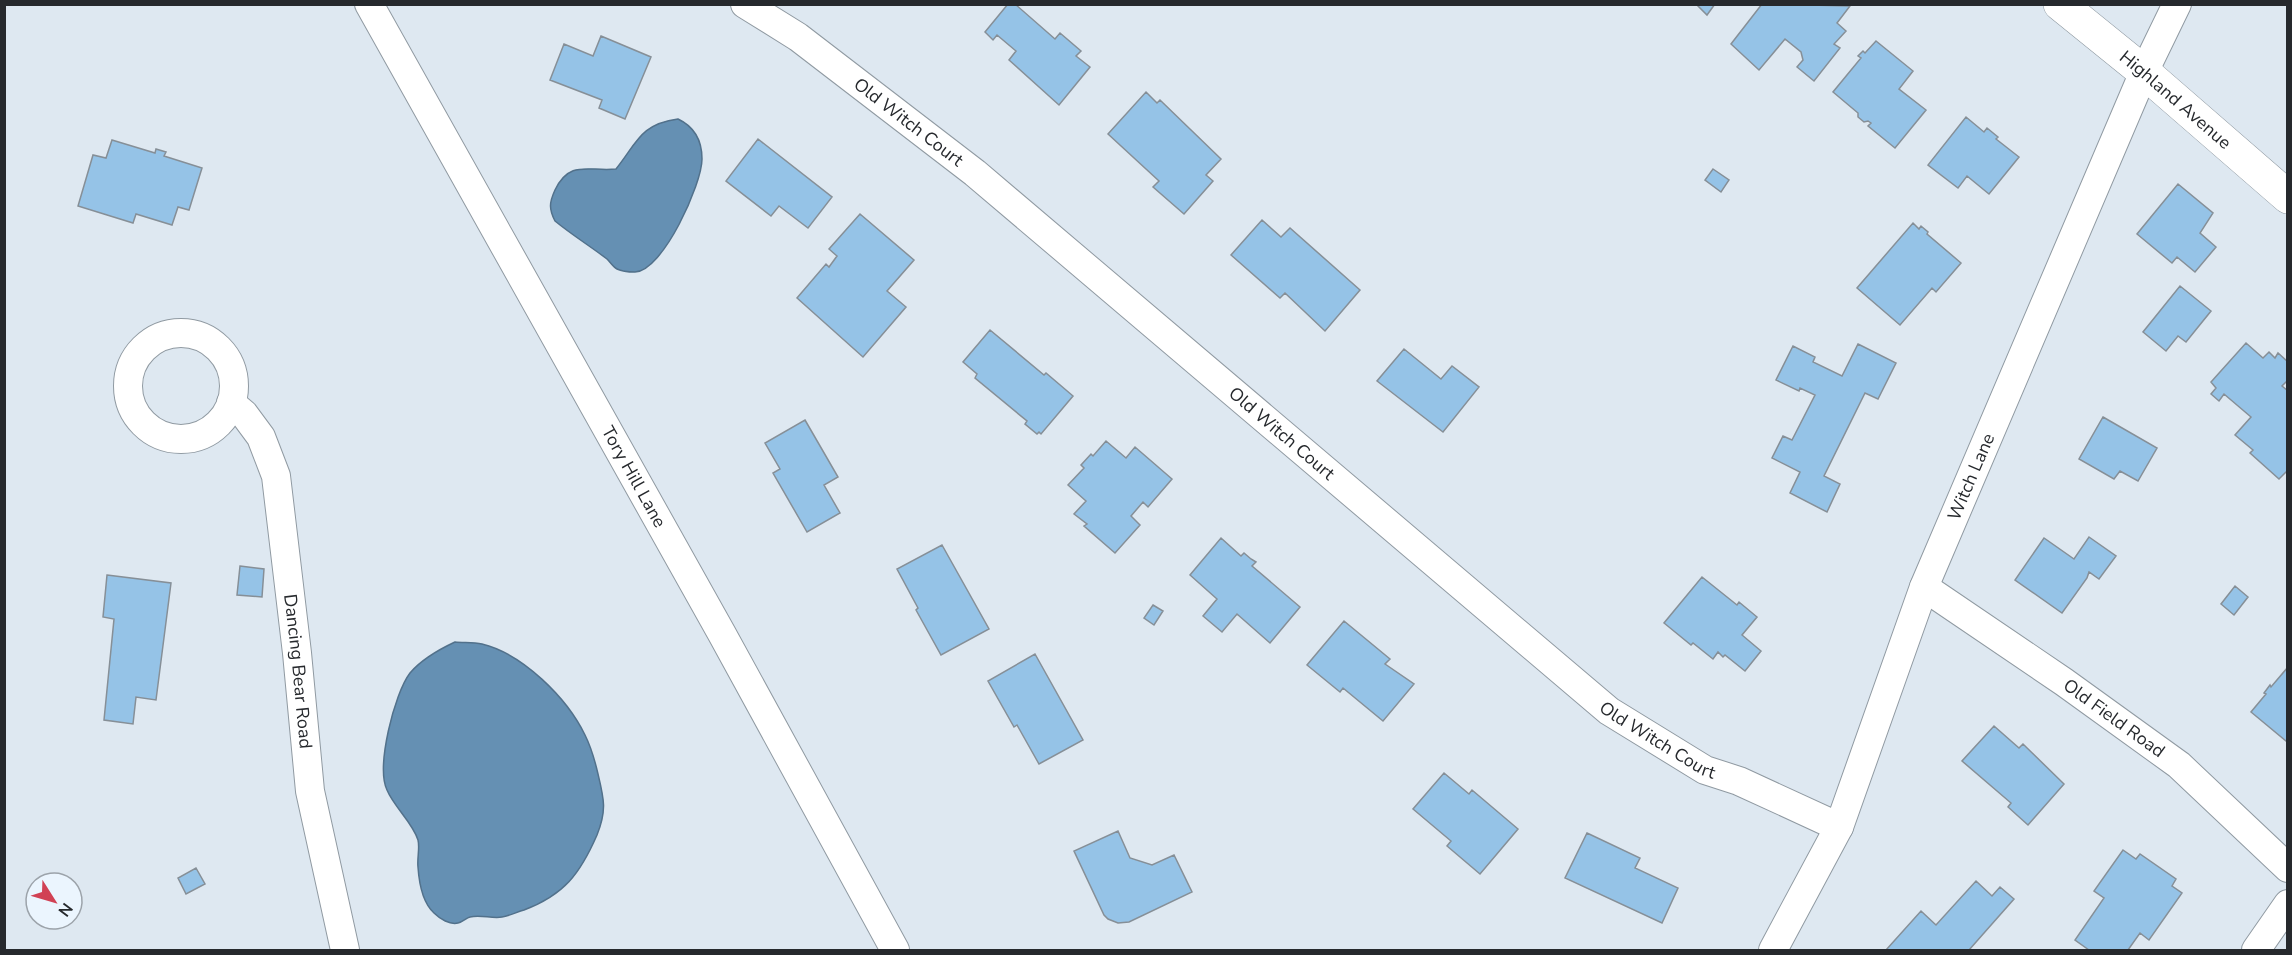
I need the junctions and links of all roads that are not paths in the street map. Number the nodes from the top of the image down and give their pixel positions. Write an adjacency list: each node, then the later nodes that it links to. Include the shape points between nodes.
1 (745, 4): 9 (street, Old Witch Court, via 798,37 975,173 1609,711 1706,770)
2 (2060, 4): 5 (street, Highland Avenue)
3 (2177, 4): 5 (street, Witch Lane)
4 (376, 7): 13 (street, Tory Hill Lane)
5 (2144, 72): 6 (street, Highland Avenue); 8 (street, Witch Lane)
6 (2288, 197)
7 (231, 403): 12 (street, Dancing Bear Road, via 261,437 276,476 310,791)
8 (1924, 587): 9 (street, Witch Lane); 10 (street, Old Field Road, via 2179,765)
9 (1839, 827): 14 (street, Witch Lane)
10 (2288, 868)
11 (2288, 904): 15 (street)
12 (345, 951)
13 (895, 951)
14 (1773, 951)
15 (2256, 951)

